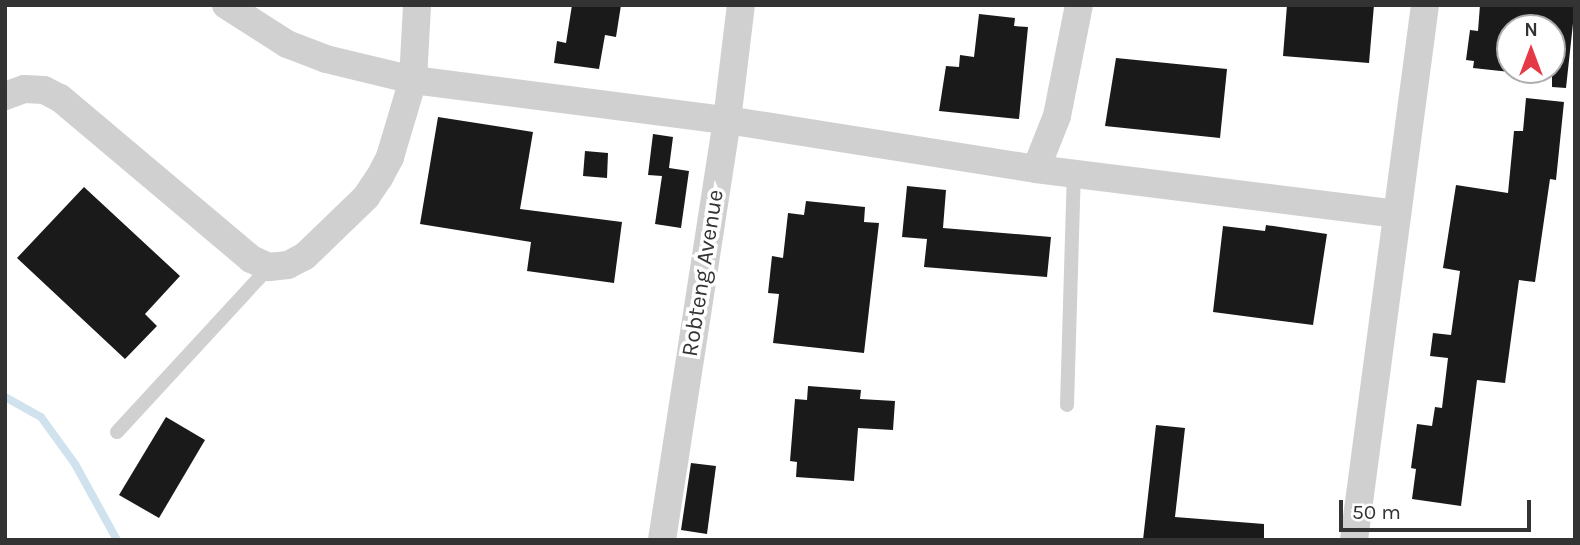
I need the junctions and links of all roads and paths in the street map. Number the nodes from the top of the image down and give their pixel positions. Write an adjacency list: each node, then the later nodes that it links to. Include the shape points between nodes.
1 (226, 5): 6 (street, via 287,44 326,59)
2 (417, 5): 6 (street)
3 (741, 5): 8 (street, Robteng Avenue)
4 (1079, 5): 9 (street, via 1057,116)
5 (1425, 5): 11 (street)
6 (413, 80): 8 (street); 12 (street, via 390,157 366,197 305,256 288,265)
7 (5, 96): 12 (street, via 24,89 44,90 60,98 251,259)
8 (727, 120): 9 (street); 15 (street, Robteng Avenue)
9 (1036, 169): 10 (street)
10 (1074, 174): 11 (street); 13 (lane)
11 (1397, 214): 16 (street)
12 (269, 267): 14 (lane)
13 (1067, 405)
14 (117, 432)
15 (662, 540)
16 (1354, 540)

